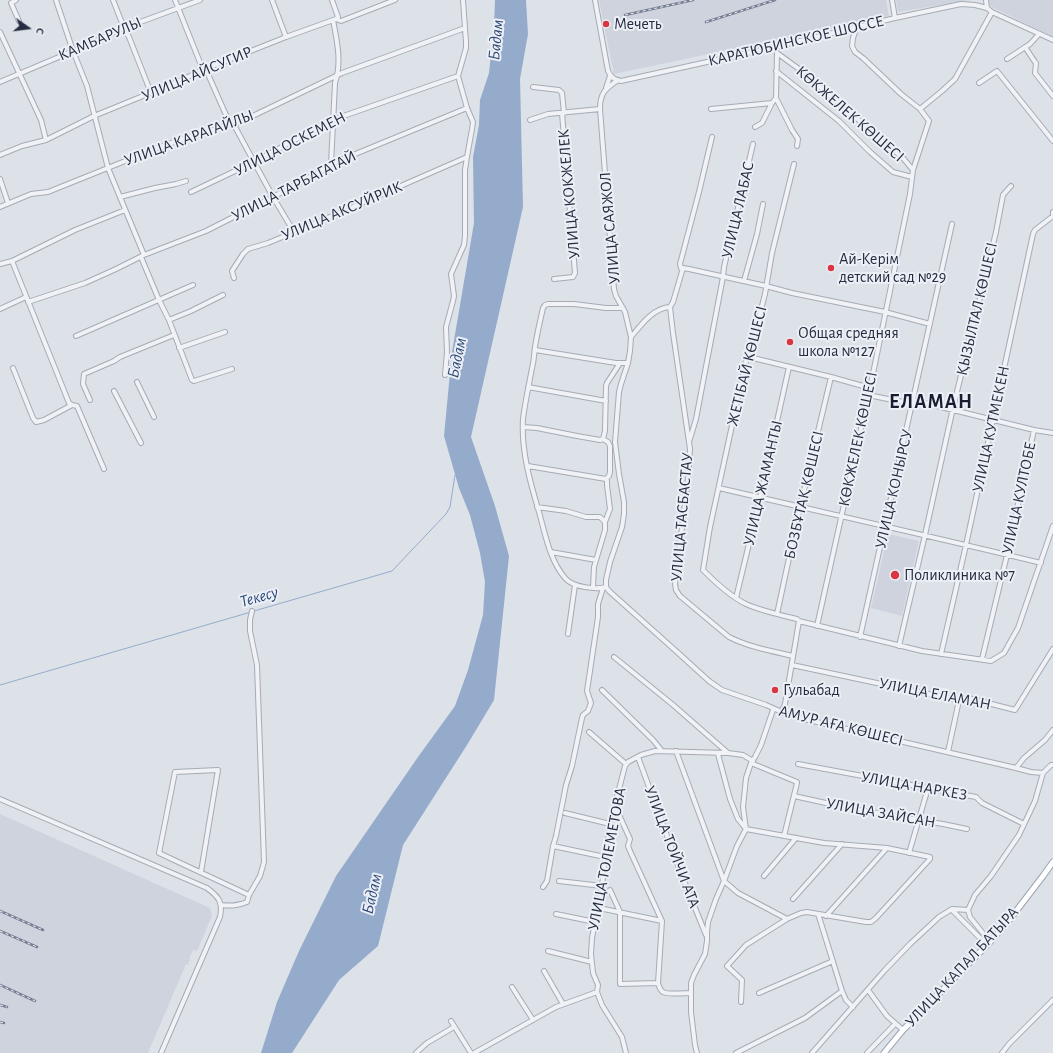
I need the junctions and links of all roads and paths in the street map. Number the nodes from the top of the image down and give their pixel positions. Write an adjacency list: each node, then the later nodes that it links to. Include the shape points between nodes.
1 (16, 0): 18 (street, via 10,3)
2 (56, 0): 28 (street)
3 (113, 0): 19 (street)
4 (175, 0): 13 (street)
5 (200, 0): 13 (street, КАМБАРУЛЫ)
6 (272, 0): 24 (street)
7 (332, 0): 17 (street, via 338,17)
8 (395, 0): 17 (street, УЛИЦА АЙСУГИР, via 341,21)
9 (463, 0): 20 (street)
10 (595, 0): 36 (street)
11 (892, 0): 16 (street)
12 (986, 0): 14 (street)
13 (177, 8): 19 (street, КАМБАРУЛЫ); 31 (street)
14 (987, 8): 15 (street, КАРАТЮБИНСКОЕ ШОССЕ); 16 (street, КАРАТЮБИНСКОЕ ШОССЕ, via 961,4)
15 (992, 12): 23 (street, КАРАТЮБИНСКОЕ ШОССЕ); 49 (street, via 954,78)
16 (895, 18): 21 (street, КАРАТЮБИНСКОЕ ШОССЕ)
17 (335, 19): 24 (street, УЛИЦА АЙСУГИР); 34 (street, via 339,64)
18 (20, 21)
19 (124, 28): 28 (street, КАМБАРУЛЫ); 42 (street)
20 (465, 28): 34 (street, УЛИЦА КАРАГАЙЛЫ); 35 (street, via 466,48)
21 (855, 28): 26 (street, КАРАТЮБИНСКОЕ ШОССЕ); 49 (street, via 852,46 855,52)
22 (0, 32): 33 (street)
23 (1039, 34): 25 (street, КАРАТЮБИНСКОЕ ШОССЕ); 27 (street)
24 (286, 37): 31 (street, УЛИЦА АЙСУГИР)
25 (1053, 40)
26 (775, 47): 29 (street); 37 (street, КАРАТЮБИНСКОЕ ШОССЕ)
27 (1025, 47): 30 (street); 43 (street, via 1036,64 1035,73)
28 (73, 51): 33 (street, КАМБАРУЛЫ); 51 (street, via 87,86)
29 (777, 53): 32 (street); 67 (street, КӨКЖЕЛЕК КӨШЕСІ, via 903,158)
30 (1007, 59)
31 (203, 70): 42 (street, УЛИЦА АЙСУГИР); 54 (street, via 207,72)
32 (776, 71): 44 (street); 68 (street, via 839,121 893,172)
33 (20, 74): 38 (street, КАМБАРУЛЫ); 57 (street, via 41,120)
34 (337, 76): 52 (street); 54 (street, УЛИЦА КАРАГАЙЛЫ)
35 (458, 76): 46 (street); 52 (street, УЛИЦА ОСКЕМЕН)
36 (610, 76): 37 (street); 41 (street, УЛИЦА САЯЖОЛ)
37 (618, 80): 41 (street)
38 (0, 82)
39 (978, 83): 58 (street, via 997,71)
40 (533, 87): 50 (street, УЛИЦА КОКЖЕЛЕК, via 561,91)
41 (606, 88): 47 (street, УЛИЦА САЯЖОЛ, via 600,101)
42 (151, 93): 51 (street, УЛИЦА АЙСУГИР)
43 (1053, 96)
44 (776, 98): 45 (street); 60 (street, via 798,139)
45 (772, 103): 48 (street); 55 (street, via 762,123)
46 (467, 108): 62 (street, via 472,122); 64 (street, УЛИЦА ТАРБАГАТАЙ)
47 (600, 109): 50 (street); 97 (street, УЛИЦА САЯЖОЛ, via 614,289)
48 (711, 109)
49 (920, 109): 67 (street, via 929,121)
50 (563, 113): 53 (street, via 548,114); 88 (street, УЛИЦА КОКЖЕЛЕК, via 575,273 573,277)
51 (94, 116): 57 (street, УЛИЦА АЙСУГИР); 66 (street)
52 (332, 120): 63 (street, УЛИЦА ОСКЕМЕН); 64 (street)
53 (530, 120)
54 (232, 124): 63 (street); 66 (street, УЛИЦА КАРАГАЙЛЫ, via 185,138)
55 (755, 127)
56 (712, 137): 85 (street, УЛИЦА ТАСБАСТАУ, via 680,264)
57 (46, 140): 61 (street, УЛИЦА АЙСУГИР)
58 (1053, 140)
59 (753, 144): 86 (street, УЛИЦА ЛАБАС)
60 (797, 146)
61 (0, 155)
62 (467, 157): 81 (street, УЛИЦА АКСУЙРИК); 114 (street, via 465,236 464,245 451,274 454,296 446,327)
63 (254, 162): 72 (street, УЛИЦА ОСКЕМЕН); 74 (street)
64 (330, 164): 74 (street, УЛИЦА ТАРБАГАТАЙ, via 326,169)
65 (794, 164): 91 (street, ЖЕТІБАЙ КӨШЕСІ)
66 (108, 168): 73 (street); 75 (street, УЛИЦА КАРАГАЙЛЫ, via 48,192 31,194)
67 (913, 170): 68 (street, КӨКЖЕЛЕК КӨШЕСІ)
68 (912, 177): 99 (street, КӨКЖЕЛЕК КӨШЕСІ)
69 (0, 179): 75 (street)
70 (186, 181): 73 (street)
71 (1011, 186): 125 (street, ҚЫЗЫЛТАЛ КӨШЕСІ, via 1003,195)
72 (191, 192)
73 (120, 197): 78 (street)
74 (273, 197): 81 (street); 82 (street, УЛИЦА ТАРБАГАТАЙ, via 206,231)
75 (8, 203): 77 (street, УЛИЦА КАРАГАЙЛЫ)
76 (764, 204): 89 (street)
77 (0, 207)
78 (125, 210): 82 (street); 83 (street, via 90,223)
79 (1053, 212): 127 (street, УЛИЦА КУТМЕКЕН, via 1053,216 1033,234)
80 (952, 224): 101 (street, УЛИЦА КОНЫРСУ)
81 (294, 232): 87 (street, УЛИЦА АКСУЙРИК, via 248,249 232,271)
82 (142, 256): 94 (street); 95 (street, УЛИЦА ТАРБАГАТАЙ, via 85,283)
83 (12, 261): 84 (street); 93 (street)
84 (0, 264)
85 (683, 268): 86 (street); 96 (street, УЛИЦА ТАСБАСТАУ)
86 (723, 277): 89 (street); 133 (street, УЛИЦА ЛАБАС)
87 (234, 278)
88 (554, 279)
89 (744, 281): 91 (street)
90 (193, 285): 94 (street)
91 (766, 286): 99 (street); 108 (street, ЖЕТІБАЙ КӨШЕСІ)
92 (222, 295): 100 (street)
93 (26, 297): 95 (street); 98 (street)
94 (159, 300): 100 (street); 104 (street)
95 (28, 302): 124 (street)
96 (670, 307): 105 (street, via 657,311 647,318); 133 (street, УЛИЦА ТАСБАСТАУ)
97 (623, 308): 105 (street, УЛИЦА САЯЖОЛ); 107 (street, via 574,304 544,305)
98 (0, 310)
99 (885, 312): 101 (street); 118 (street, КӨКЖЕЛЕК КӨШЕСІ)
100 (169, 320): 103 (street)
101 (930, 324): 123 (street, УЛИЦА КОНЫРСУ)
102 (225, 332): 106 (street)
103 (174, 335): 106 (street); 121 (street, via 84,374 83,384)
104 (76, 336)
105 (631, 337): 110 (street, УЛИЦА САЯЖОЛ)
106 (179, 348): 113 (street, via 194,381)
107 (535, 350): 109 (street); 117 (street)
108 (749, 357): 111 (street); 137 (street, ЖЕТІБАЙ КӨШЕСІ)
109 (620, 363): 110 (street); 122 (street, via 607,383)
110 (628, 363): 153 (street, УЛИЦА САЯЖОЛ, via 619,392 615,442 624,514 610,562)
111 (789, 367): 115 (street); 138 (street, УЛИЦА ЖАМАНТЫ)
112 (13, 368): 124 (street, via 36,422)
113 (232, 369)
114 (445, 375)
115 (831, 377): 118 (street); 140 (street, БОЗБҰТАҚ КӨШЕСІ)
116 (137, 382): 126 (street)
117 (528, 388): 122 (street); 128 (street)
118 (870, 388): 120 (street, КӨКЖЕЛЕК КӨШЕСІ)
119 (114, 391): 132 (street)
120 (868, 395): 123 (street); 141 (street, КӨКЖЕЛЕК КӨШЕСІ)
121 (90, 400)
122 (606, 401): 131 (street)
123 (913, 404): 125 (street, via 925,403); 144 (street, УЛИЦА КОНЫРСУ)
124 (72, 406): 135 (street, via 77,406)
125 (953, 410): 127 (street); 145 (street, ҚЫЗЫЛТАЛ КӨШЕСІ)
126 (154, 417)
127 (993, 419): 129 (street); 146 (street, УЛИЦА КУТМЕКЕН)
128 (523, 427): 131 (street); 134 (street)
129 (1034, 430): 130 (street); 148 (street, УЛИЦА КУЛТОБЕ)
130 (1053, 433)
131 (602, 439): 136 (street, via 610,446 610,472)
132 (140, 443)
133 (689, 444): 164 (street, УЛИЦА ТАСБАСТАУ, via 688,479 676,590 729,637 757,648)
134 (528, 466): 136 (street); 139 (street)
135 (104, 469)
136 (606, 479): 142 (street, via 610,509)
137 (719, 488): 138 (street); 154 (street, ЖЕТІБАЙ КӨШЕСІ, via 703,570)
138 (760, 498): 140 (street); 154 (street, УЛИЦА ЖАМАНТЫ)
139 (537, 507): 142 (street, via 586,517 600,517); 147 (street)
140 (800, 507): 141 (street); 156 (street, БОЗБҰТАҚ КӨШЕСІ)
141 (842, 517): 144 (street); 158 (street, КӨКЖЕЛЕК КӨШЕСІ)
142 (605, 522): 149 (street)
143 (1053, 526): 150 (street)
144 (885, 527): 145 (street); 160 (street, УЛИЦА КОНЫРСУ)
145 (926, 535): 146 (street); 161 (street, ҚЫЗЫЛТАЛ КӨШЕСІ)
146 (966, 545): 148 (street); 163 (street, УЛИЦА КУТМЕКЕН)
147 (551, 552): 149 (street); 151 (street, via 565,578)
148 (1007, 554): 150 (street); 166 (street, УЛИЦА КУЛТОБЕ)
149 (596, 560): 152 (street)
150 (1041, 563): 166 (street, via 1018,628 1004,653 991,661)
151 (576, 585): 152 (street); 159 (street)
152 (593, 587): 153 (street)
153 (606, 589): 170 (street, АМУР АҒА КӨШЕСІ, via 709,681 722,690 766,705); 199 (street, УЛИЦА САЯЖОЛ, via 598,604 587,691 591,703 582,718)
154 (736, 598): 156 (street)
155 (252, 611): 211 (street, via 250,631 257,665 264,862 260,876)
156 (777, 614): 157 (street)
157 (799, 621): 158 (street); 164 (street)
158 (817, 626): 160 (street)
159 (568, 634)
160 (860, 637): 161 (street)
161 (899, 646): 163 (street)
162 (1053, 649): 169 (street, УЛИЦА ЕЛАМАН, via 1015,710 968,698)
163 (941, 654): 166 (street)
164 (793, 656): 167 (street)
165 (614, 657): 177 (street)
166 (982, 659)
167 (792, 665): 169 (street, УЛИЦА ЕЛАМАН); 171 (street)
168 (602, 690): 174 (street)
169 (958, 700): 176 (street)
170 (773, 710): 171 (street, АМУР АҒА КӨШЕСІ); 180 (street)
171 (781, 713): 176 (street, АМУР АҒА КӨШЕСІ)
172 (1053, 730): 184 (street)
173 (589, 732): 181 (street)
174 (662, 751): 175 (street); 179 (street)
175 (676, 751): 178 (street); 207 (street)
176 (948, 752): 184 (street, АМУР АҒА КӨШЕСІ)
177 (728, 753): 178 (street); 180 (street, via 743,755)
178 (718, 754): 194 (street, via 730,799)
179 (638, 757): 181 (street); 224 (street, УЛИЦА ТОЙЧИ АТА)
180 (752, 762): 187 (street, via 796,781); 194 (street, via 746,778 743,807)
181 (626, 764): 189 (street, УЛИЦА ТОЛЕМЕТОВА)
182 (798, 764): 186 (street, УЛИЦА НАРКЕЗ)
183 (1053, 765): 185 (street)
184 (1016, 768): 185 (street, АМУР АҒА КӨШЕСІ)
185 (1043, 773): 193 (street)
186 (928, 788): 191 (street); 193 (street, УЛИЦА НАРКЕЗ, via 976,797 982,803)
187 (794, 796): 191 (street, УЛИЦА ЗАЙСАН); 196 (street)
188 (0, 799): 213 (street, via 207,888 219,899)
189 (615, 806): 192 (street, УЛИЦА ТОЛЕМЕТОВА); 222 (street, via 630,839 630,851)
190 (565, 813): 192 (street)
191 (919, 820): 195 (street, УЛИЦА ЗАЙСАН); 201 (street)
192 (610, 824): 202 (street, УЛИЦА ТОЛЕМЕТОВА)
193 (1024, 824): 216 (street, via 991,876 975,895)
194 (746, 829): 196 (street); 207 (street)
195 (967, 829)
196 (784, 836): 197 (street)
197 (796, 838): 198 (street); 205 (street)
198 (842, 844): 200 (street); 212 (street)
199 (553, 846): 202 (street); 209 (street, УЛИЦА САЯЖОЛ, via 547,881)
200 (887, 848): 201 (street); 220 (street)
201 (909, 853): 220 (street, via 929,856 930,859 876,918 870,922)
202 (606, 857): 208 (street, УЛИЦА ТОЛЕМЕТОВА)
203 (1053, 862): 225 (main road, УЛИЦА КАПАЛ БАТЫРА)
204 (201, 872): 204 (street, via 159,853 175,772 218,770); 211 (street)
205 (764, 876)
206 (559, 881): 208 (street)
207 (724, 881): 221 (street, via 738,893); 224 (street, via 708,922)
208 (602, 886): 214 (street, УЛИЦА ТОЛЕМЕТОВА)
209 (543, 887)
210 (610, 890): 217 (street)
211 (249, 895): 213 (street, via 247,902 241,905)
212 (793, 899)
213 (221, 905): 246 (street, via 220,917)
214 (599, 908): 217 (street); 223 (street, УЛИЦА ТОЛЕМЕТОВА)
215 (952, 909): 216 (street); 225 (street); 232 (street, via 939,917 910,944)
216 (968, 910): 225 (street, via 970,917)
217 (620, 912): 222 (street); 230 (street, via 620,984)
218 (556, 914): 223 (street)
219 (818, 914): 220 (street); 221 (street, via 807,912); 227 (street)
220 (826, 916)
221 (787, 919): 238 (street, via 746,944 727,964 727,967 742,980)
222 (662, 921): 230 (street)
223 (595, 922): 228 (street, УЛИЦА ТОЛЕМЕТОВА)
224 (707, 937): 235 (street, via 705,954 694,975)
225 (989, 943): 245 (main road, УЛИЦА КАПАЛ БАТЫРА)
226 (548, 951): 228 (street)
227 (833, 961): 233 (street); 236 (street)
228 (592, 962): 234 (street, УЛИЦА ТОЛЕМЕТОВА)
229 (544, 971): 239 (street)
230 (658, 983): 235 (street, via 662,992)
231 (512, 987): 241 (street)
232 (868, 990): 240 (street); 243 (street)
233 (842, 991): 240 (street); 252 (street, via 806,1018)
234 (598, 992): 239 (street); 250 (street, УЛИЦА ТОЛЕМЕТОВА, via 602,1005 622,1037)
235 (690, 993): 251 (street, via 694,1045)
236 (759, 993)
237 (1053, 1000): 256 (street)
238 (741, 1002)
239 (563, 1004): 241 (street)
240 (853, 1007): 253 (street)
241 (533, 1020): 249 (street)
242 (451, 1021): 244 (street)
243 (895, 1024): 245 (street); 254 (street)
244 (454, 1027): 247 (street); 248 (street)
245 (903, 1030): 255 (main road, УЛИЦА КАПАЛ БАТЫРА)
246 (161, 1053)
247 (416, 1053)
248 (470, 1053)
249 (474, 1053)
250 (626, 1053)
251 (697, 1053)
252 (736, 1053)
253 (812, 1053)
254 (867, 1053)
255 (884, 1053)
256 (1002, 1053)

